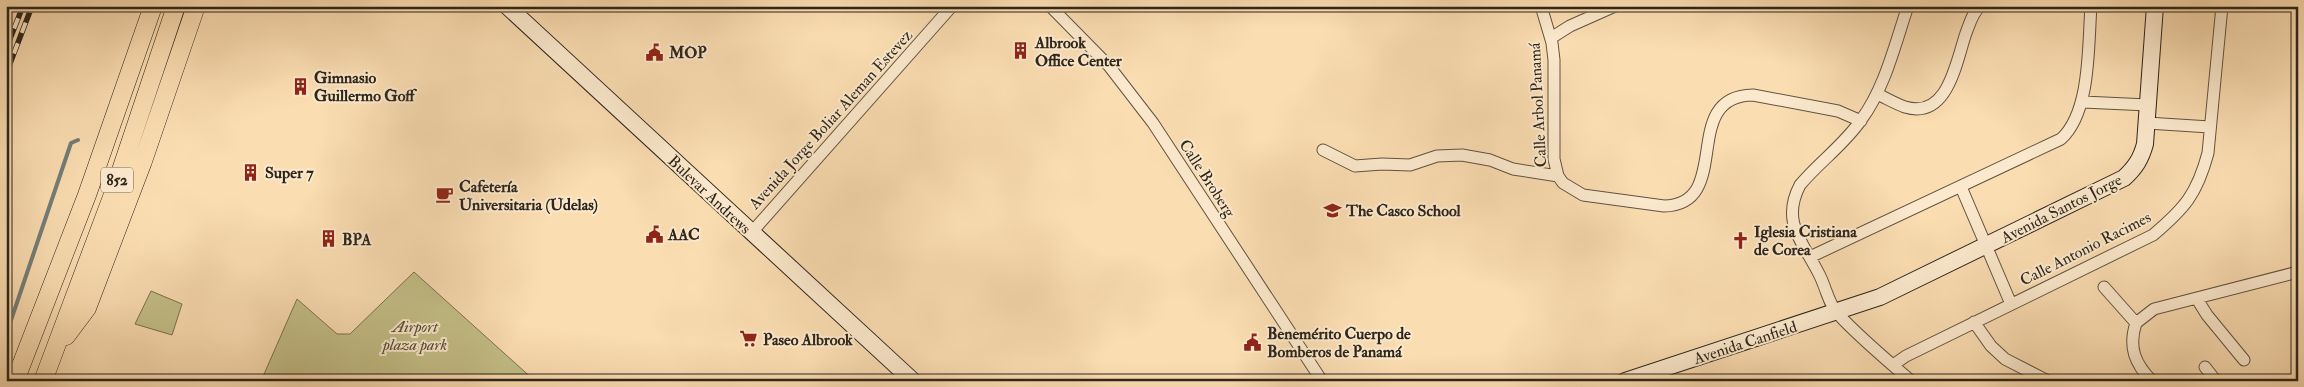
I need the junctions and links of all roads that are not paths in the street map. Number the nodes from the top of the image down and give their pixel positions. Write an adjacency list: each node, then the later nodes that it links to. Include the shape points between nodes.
1 (142, 6): 28 (main road)
2 (153, 6): 28 (main road, 852, via 87,195)
3 (176, 6): 36 (main road, 852, via 112,197)
4 (196, 6): 36 (main road, via 143,161 87,308)
5 (507, 6): 25 (main road, Bulevar Andrews)
6 (952, 6): 25 (street, Avenida Jorge Boliar Aleman Estevez)
7 (1050, 6): 43 (street, Calle Broberg, via 1109,66 1153,123)
8 (1542, 6): 15 (street, Calle Arbol Panamá)
9 (1615, 6): 15 (street)
10 (1908, 6): 16 (street)
11 (1980, 6): 16 (street, via 1971,18 1940,100 1928,107 1914,109)
12 (2091, 6): 17 (street)
13 (2155, 6): 18 (main road, Avenida Santos Jorge)
14 (2222, 6): 21 (street, Calle Antonio Racimes)
15 (1551, 38): 23 (street, Calle Arbol Panamá, via 1554,159)
16 (1877, 94): 19 (street)
17 (2083, 102): 18 (street); 24 (street, via 2074,126 2061,139)
18 (2148, 105): 20 (main road, Avenida Santos Jorge)
19 (1861, 121): 23 (street, Calle Arbol Panamá, via 1838,111 1761,96 1747,95 1734,99 1720,108 1712,121 1698,188 1688,200 1674,206 1583,195 1568,188); 27 (street, via 1806,178 1796,194 1793,224)
20 (2147, 123): 21 (street); 26 (main road, Avenida Santos Jorge, via 2141,156 2124,178)
21 (2210, 126): 32 (street, Calle Antonio Racimes, via 2203,174 2179,214 2154,235)
22 (1323, 150): 23 (street, via 1355,166 1410,165 1437,156 1462,155 1490,160 1513,169)
23 (1558, 176)
24 (1961, 187): 26 (street); 27 (street)
25 (752, 232): 42 (main road, Bulevar Andrews)
26 (1985, 247): 32 (street); 33 (main road, Avenida Santos Jorge, via 1880,297)
27 (1810, 257): 33 (street)
28 (57, 270): 40 (main road, 852)
29 (2298, 272): 31 (street)
30 (2104, 288): 35 (street)
31 (2197, 299): 35 (street, via 2154,309); 37 (street)
32 (2011, 304): 34 (street, Calle Antonio Racimes)
33 (1836, 312): 38 (street); 44 (main road, Avenida Canfield)
34 (1974, 322): 38 (street, Calle Antonio Racimes); 46 (street, via 2005,359)
35 (2136, 323): 47 (street, via 2132,339 2134,357)
36 (54, 352): 41 (main road, 852)
37 (2244, 360)
38 (1893, 365): 45 (street)
39 (2205, 367): 48 (street)
40 (15, 381)
41 (43, 381)
42 (914, 381)
43 (1322, 381)
44 (1625, 381)
45 (1912, 381)
46 (2048, 381)
47 (2152, 381)
48 (2216, 381)

